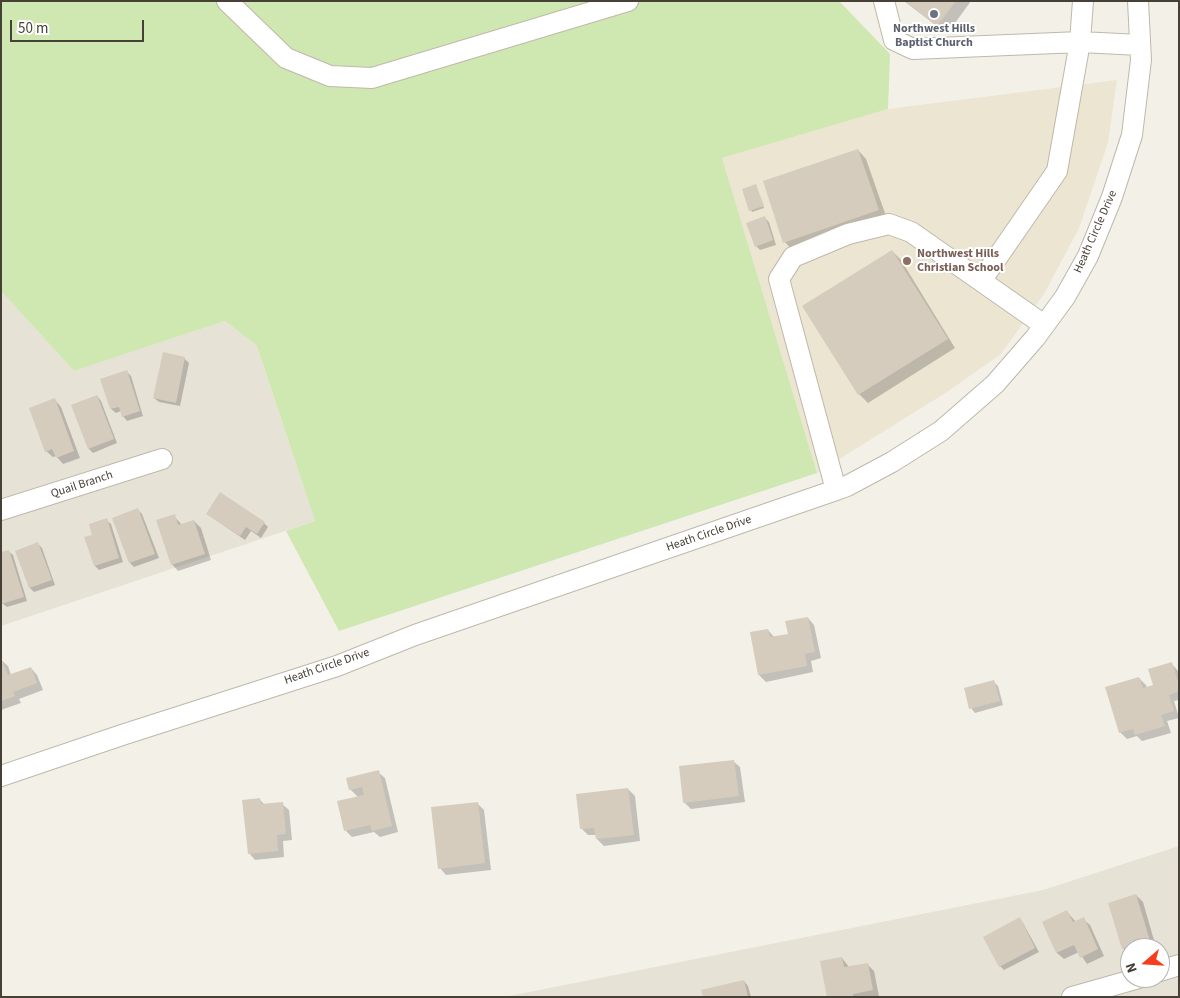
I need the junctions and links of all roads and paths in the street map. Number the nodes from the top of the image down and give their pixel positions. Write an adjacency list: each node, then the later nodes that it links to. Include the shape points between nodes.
1 (227, 1): 2 (street, via 286,58 330,76 372,78)
2 (628, 1)
3 (884, 1): 6 (street, via 894,40 913,49)
4 (1084, 1): 6 (street)
5 (1138, 1): 7 (street, Heath Circle Drive)
6 (1080, 42): 7 (street); 8 (street, via 1058,171)
7 (1140, 45): 9 (street, Heath Circle Drive, via 1132,134 1112,197 1088,256)
8 (980, 281): 9 (street); 11 (street, via 911,232 889,224 848,234 793,257 779,279)
9 (1044, 326): 11 (street, Heath Circle Drive, via 995,384 941,431 892,462)
10 (162, 459): 12 (street, Quail Branch)
11 (836, 490): 13 (street, Heath Circle Drive, via 415,635 337,666)
12 (1, 510)
13 (1, 776)
14 (1120, 984): 15 (street)
15 (1072, 997)

